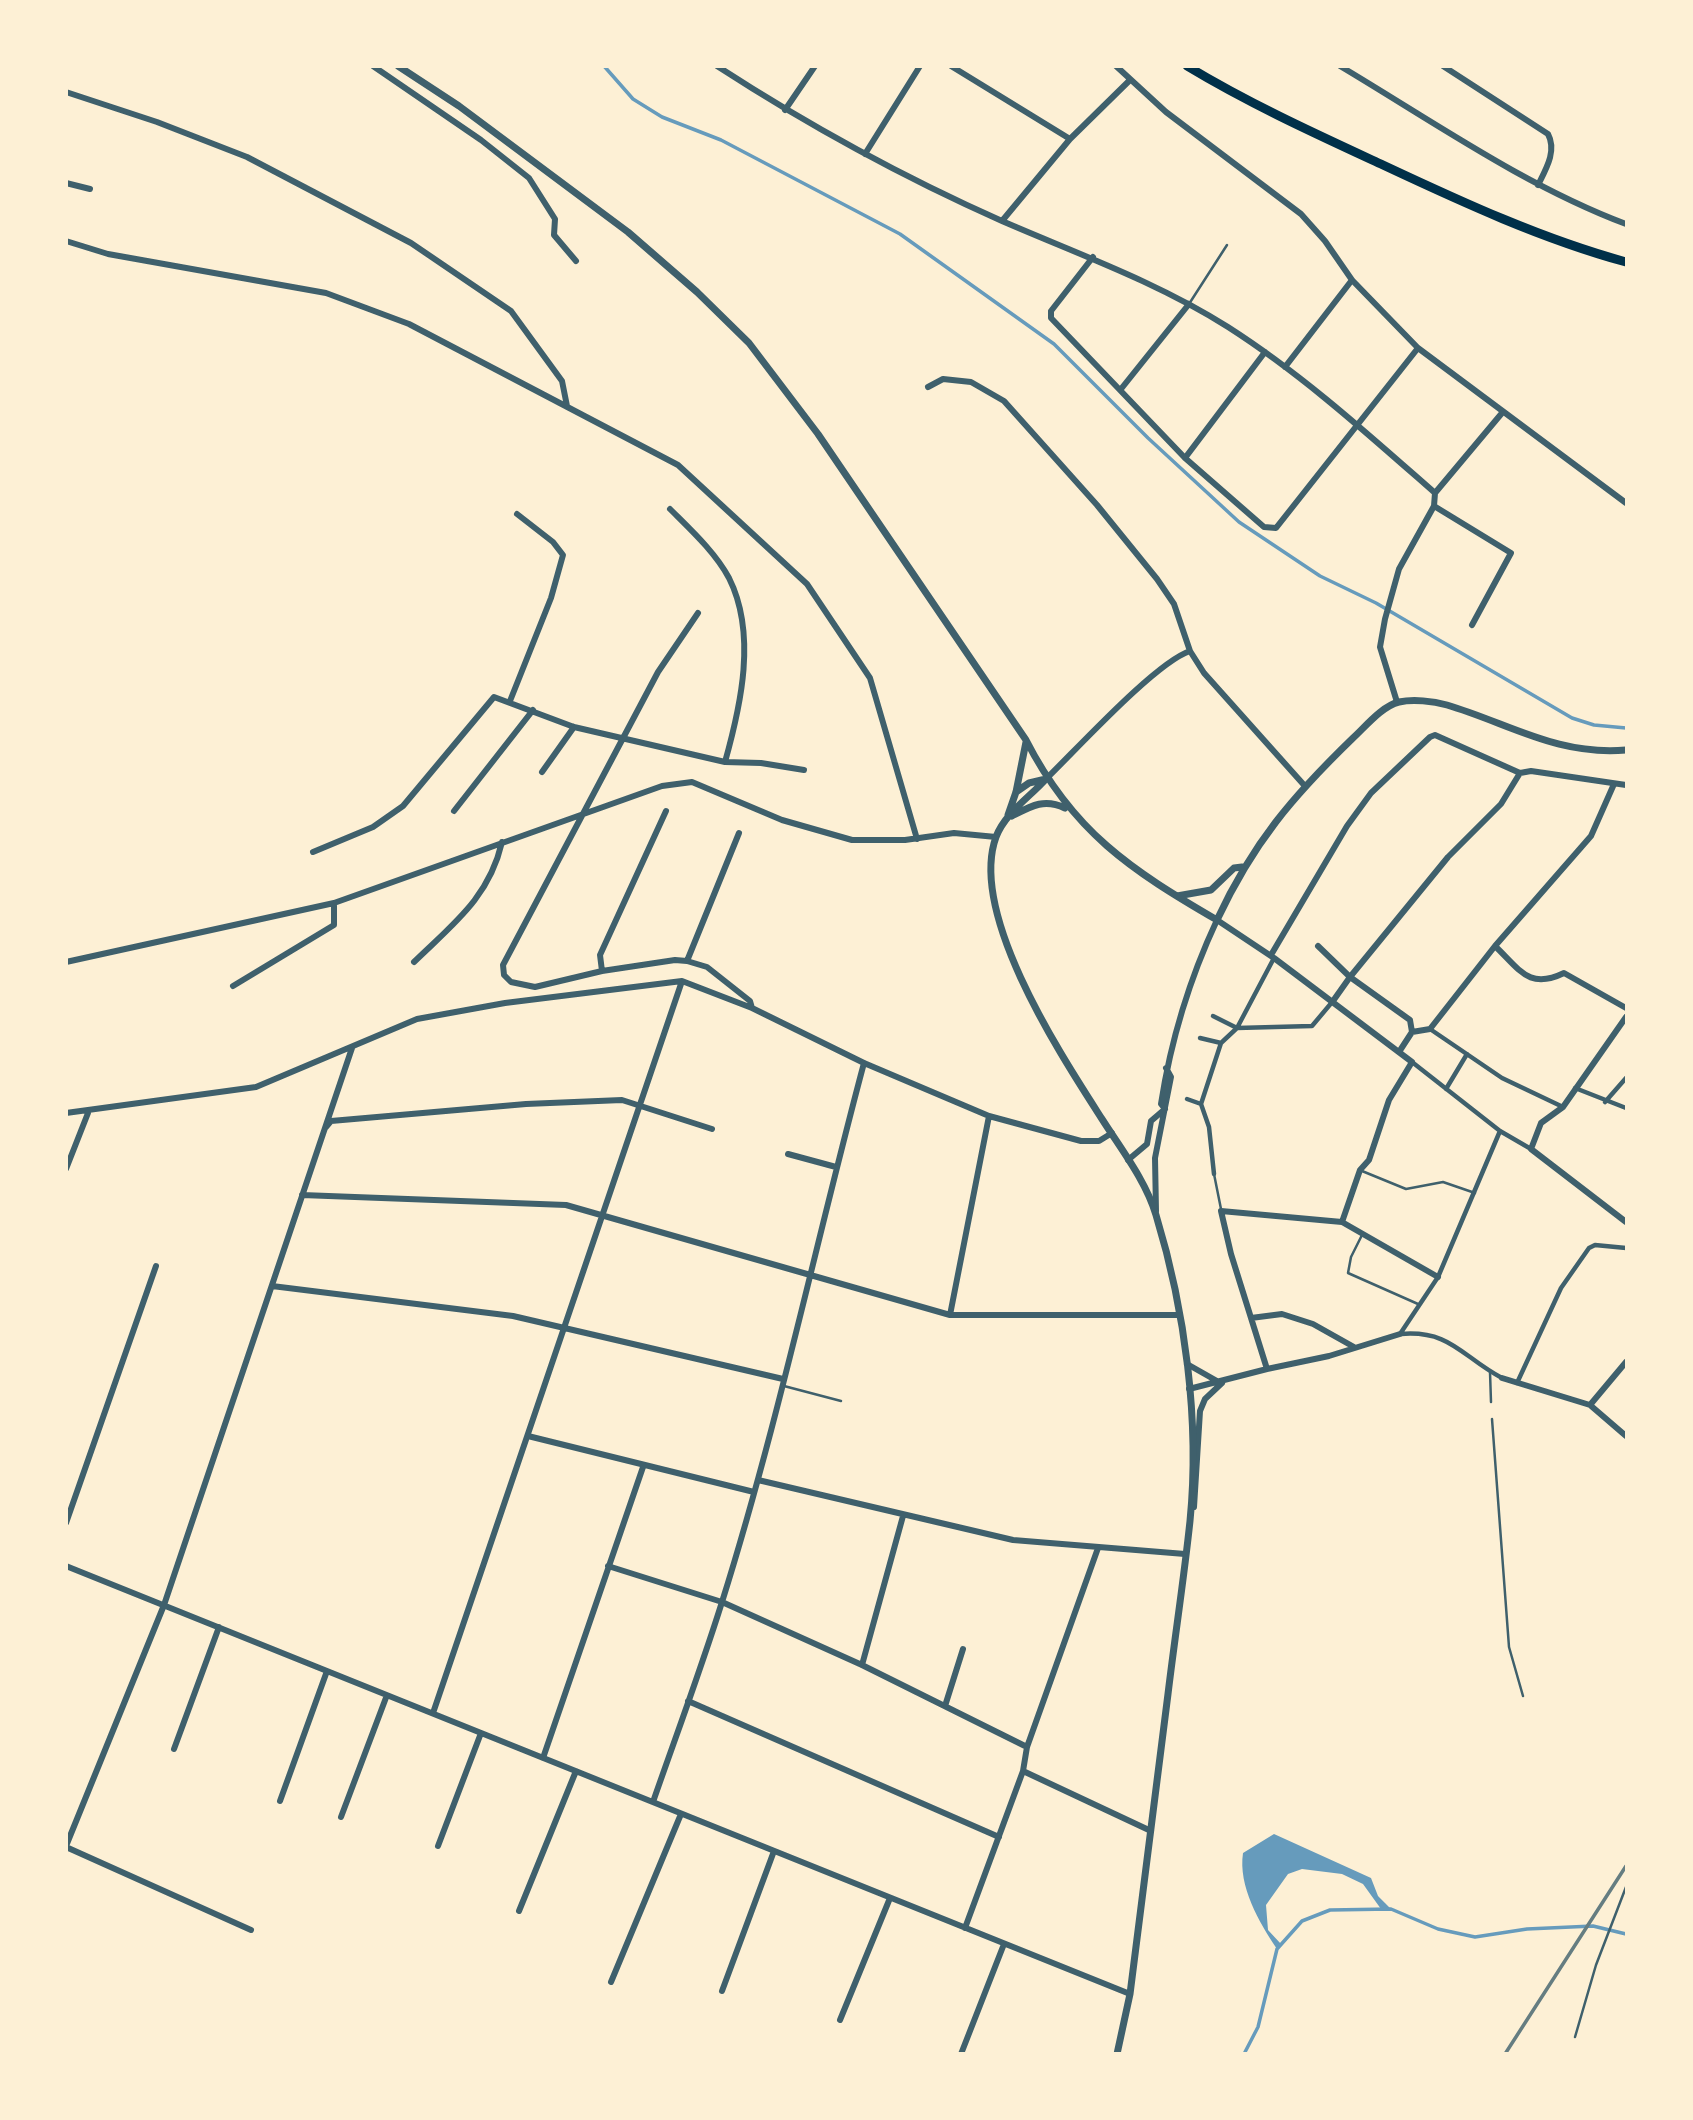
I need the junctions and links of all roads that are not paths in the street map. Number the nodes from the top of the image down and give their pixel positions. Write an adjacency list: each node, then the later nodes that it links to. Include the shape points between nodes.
1 (373, 66): 24 (street, via 528,178 555,219 555,235)
2 (398, 66): 50 (street, via 628,232 749,343 818,434)
3 (717, 66): 13 (street)
4 (815, 66): 13 (street)
5 (920, 66): 15 (street)
6 (951, 66): 14 (street)
7 (1116, 66): 11 (street)
8 (1187, 66): 25 (main road, via 1301,127 1461,201)
9 (1340, 66): 17 (street)
10 (1443, 66): 17 (street, via 1548,134 1552,148)
11 (1129, 81): 14 (street); 26 (street, via 1301,214)
12 (66, 92): 33 (street, via 247,157 411,243 511,311 562,381)
13 (785, 110): 15 (street)
14 (1070, 139): 19 (street)
15 (865, 154): 19 (street)
16 (66, 183): 18 (street)
17 (1538, 185): 20 (street)
18 (90, 189)
19 (1002, 220): 23 (street)
20 (1626, 224)
21 (66, 241): 33 (street, via 108,254 326,293 409,324)
22 (1227, 245): 27 (lane)
23 (1093, 257): 27 (street); 32 (street, via 1051,311 1051,318)
24 (576, 261)
25 (1626, 262)
26 (1352, 280): 28 (street); 30 (street)
27 (1189, 304): 29 (street); 32 (street)
28 (1418, 348): 34 (street); 35 (street)
29 (1265, 352): 30 (street); 36 (street)
30 (1285, 367): 35 (street)
31 (928, 387): 44 (street, via 943,379 971,382 1004,401 1157,579 1180,617)
32 (1121, 388): 36 (street)
33 (567, 406): 68 (street, via 678,465 807,584 870,678)
34 (1502, 413): 37 (street); 38 (street)
35 (1357, 425): 36 (street, via 1276,528 1264,527); 37 (street)
36 (1185, 458)
37 (1435, 493): 39 (street)
38 (1626, 503)
39 (1434, 506): 43 (street, via 1511,553); 46 (street, via 1399,569 1385,619 1380,647)
40 (670, 509): 52 (street, via 728,577 741,610 739,712)
41 (517, 514): 45 (street, via 563,555)
42 (698, 613): 49 (street, via 658,672)
43 (1472, 625)
44 (1190, 651): 56 (street, via 1131,696); 58 (street, via 1203,673)
45 (510, 701): 47 (street); 70 (street, via 491,698 403,806 373,827)
46 (1397, 702): 51 (street, via 1447,705 1566,746); 58 (street)
47 (533, 710): 48 (street); 62 (street)
48 (574, 727): 49 (street); 54 (street)
49 (624, 737): 52 (street); 64 (street)
50 (1026, 740): 56 (street); 60 (street)
51 (1626, 750)
52 (725, 762): 53 (street)
53 (804, 770)
54 (542, 772)
55 (1520, 773): 57 (street); 77 (street, via 1435,735 1430,737 1371,793 1347,826 1287,924); 82 (street, via 1501,804 1448,857)
56 (1046, 779): 60 (street); 61 (street); 65 (street)
57 (1614, 784): 59 (street); 76 (street, via 1591,836)
58 (1304, 785): 71 (street)
59 (1626, 785)
60 (1016, 792): 65 (street)
61 (1069, 810): 65 (street, via 1049,802 1035,804); 72 (street, via 1116,855)
62 (454, 811)
63 (666, 811): 81 (street, via 600,955)
64 (582, 814): 68 (street, via 662,786 692,782 782,820 852,840); 69 (street); 81 (street, via 503,965 504,975 511,982 535,987)
65 (1006, 819): 67 (street)
66 (739, 833): 78 (street)
67 (996, 837): 68 (street, via 954,833); 116 (street, via 992,882 1002,938 1054,1039)
68 (918, 839)
69 (502, 842): 73 (street); 80 (street, via 496,868 472,905)
70 (313, 852)
71 (1242, 867): 72 (street, via 1234,868 1211,890); 74 (street)
72 (1177, 896): 74 (street)
73 (334, 903): 79 (street); 84 (street, via 334,925)
74 (1217, 920): 77 (street); 109 (street, via 1187,992 1166,1068 1171,1077)
75 (1318, 946): 82 (street)
76 (1495, 946): 87 (street, via 1529,978 1545,982 1564,973); 91 (street)
77 (1273, 956): 85 (street); 90 (street)
78 (687, 961): 81 (street); 86 (street, via 707,967 750,1001)
79 (66, 962)
80 (414, 962)
81 (602, 971)
82 (1350, 977): 85 (street); 92 (street, via 1410,1020)
83 (682, 981): 86 (street); 95 (street, via 417,1019); 106 (street)
84 (233, 986)
85 (1333, 1001): 90 (street, via 1312,1026); 96 (street)
86 (752, 1008): 99 (street)
87 (1626, 1008)
88 (1213, 1016): 90 (street)
89 (1626, 1017): 102 (street)
90 (1237, 1028): 94 (street)
91 (1430, 1029): 92 (street); 97 (street)
92 (1412, 1032): 96 (street)
93 (1200, 1038): 94 (street)
94 (1221, 1043): 105 (street)
95 (352, 1048): 111 (street, via 256,1087); 113 (street)
96 (1399, 1052): 98 (street)
97 (1466, 1054): 101 (street); 107 (street, via 1520,1088)
98 (1412, 1062): 101 (street); 122 (street, via 1389,1100 1369,1160)
99 (864, 1063): 112 (street); 120 (street)
100 (1626, 1078): 104 (street)
101 (1446, 1088): 115 (street)
102 (1574, 1088): 104 (street); 107 (street)
103 (1187, 1099): 105 (street)
104 (1605, 1102): 108 (street)
105 (1201, 1104): 123 (street, via 1209,1127)
106 (639, 1107): 113 (street, via 622,1100 526,1104 331,1121); 114 (street); 128 (street)
107 (1563, 1107): 117 (street, via 1541,1123)
108 (1626, 1108)
109 (1165, 1109): 119 (street, via 1151,1121 1147,1144); 127 (street, via 1155,1158)
110 (66, 1113): 111 (street)
111 (88, 1113): 121 (street)
112 (989, 1116): 116 (street, via 1081,1141 1099,1141); 138 (street)
113 (325, 1128): 125 (street)
114 (712, 1129)
115 (1500, 1131): 117 (street); 124 (street)
116 (1112, 1133): 119 (street)
117 (1531, 1149): 130 (street)
118 (788, 1154): 120 (street)
119 (1128, 1160): 127 (street)
120 (836, 1167): 135 (street)
121 (66, 1169)
122 (1360, 1170): 124 (lane, via 1406,1189 1443,1182); 129 (street)
123 (1214, 1174): 126 (lane)
124 (1475, 1193): 134 (street)
125 (302, 1195): 128 (street, via 566,1205); 136 (street)
126 (1221, 1210): 129 (street); 140 (street)
127 (1156, 1213): 139 (street)
128 (602, 1217): 135 (street); 141 (street)
129 (1342, 1222): 131 (street)
130 (1626, 1222)
131 (1363, 1233): 134 (street); 137 (lane, via 1348,1273)
132 (1626, 1248): 152 (street, via 1589,1248 1561,1287)
133 (156, 1266): 165 (street)
134 (1437, 1277): 137 (street)
135 (812, 1278): 138 (street); 150 (street)
136 (272, 1286): 141 (street); 171 (street)
137 (1421, 1306): 142 (street)
138 (950, 1315): 139 (street)
139 (1179, 1315): 145 (street)
140 (1251, 1318): 143 (street, via 1282,1314 1313,1324); 146 (street)
141 (565, 1326): 150 (street); 158 (street)
142 (1400, 1334): 143 (street); 147 (street, via 1426,1332 1460,1349)
143 (1354, 1347): 146 (street)
144 (1626, 1362): 156 (street)
145 (1186, 1364): 151 (street); 153 (street)
146 (1266, 1368): 148 (street)
147 (1490, 1372): 149 (street); 155 (lane)
148 (1230, 1378): 151 (street); 164 (street, via 1205,1399 1200,1411 1197,1494)
149 (1502, 1378): 152 (street)
150 (783, 1382): 154 (lane); 161 (street)
151 (1219, 1382): 153 (street)
152 (1517, 1384): 156 (street)
153 (1189, 1390): 164 (street)
154 (841, 1401)
155 (1491, 1402)
156 (1590, 1405): 159 (street)
157 (1492, 1419): 177 (lane, via 1509,1647)
158 (528, 1436): 160 (street); 180 (street)
159 (1626, 1436)
160 (643, 1466): 162 (street); 169 (street)
161 (758, 1480): 162 (street); 163 (street)
162 (754, 1492): 170 (street)
163 (903, 1516): 166 (street, via 1013,1539); 174 (street)
164 (1191, 1519): 167 (street)
165 (66, 1523)
166 (1098, 1548): 167 (street); 182 (street)
167 (1185, 1554): 191 (street)
168 (66, 1566): 171 (street)
169 (608, 1566): 170 (street); 184 (street)
170 (722, 1602): 174 (street); 178 (street)
171 (164, 1605): 172 (street); 193 (street)
172 (219, 1627): 175 (street); 183 (street)
173 (963, 1648): 179 (street)
174 (862, 1665): 179 (street)
175 (327, 1671): 176 (street); 187 (street)
176 (387, 1695): 180 (street); 190 (street)
177 (1523, 1696)
178 (688, 1701): 188 (street); 192 (street)
179 (945, 1706): 182 (street)
180 (433, 1713): 181 (street)
181 (481, 1733): 184 (street); 194 (street)
182 (1027, 1747): 186 (street)
183 (174, 1749)
184 (542, 1758): 185 (street)
185 (576, 1771): 188 (street); 198 (street)
186 (1023, 1771): 191 (street); 192 (street)
187 (280, 1801)
188 (653, 1802): 189 (street)
189 (681, 1814): 195 (street); 202 (street)
190 (341, 1817)
191 (1151, 1831): 204 (street)
192 (999, 1838): 199 (street)
193 (66, 1846): 200 (street)
194 (438, 1846)
195 (774, 1851): 197 (street); 203 (street)
196 (1626, 1887): 206 (lane)
197 (890, 1898): 199 (street); 205 (street)
198 (519, 1912)
199 (965, 1928): 201 (street)
200 (251, 1930)
201 (1004, 1944): 204 (street); 207 (street)
202 (611, 1982)
203 (722, 1991)
204 (1130, 1994): 208 (street)
205 (840, 2020)
206 (1575, 2037)
207 (961, 2053)
208 (1117, 2053)

